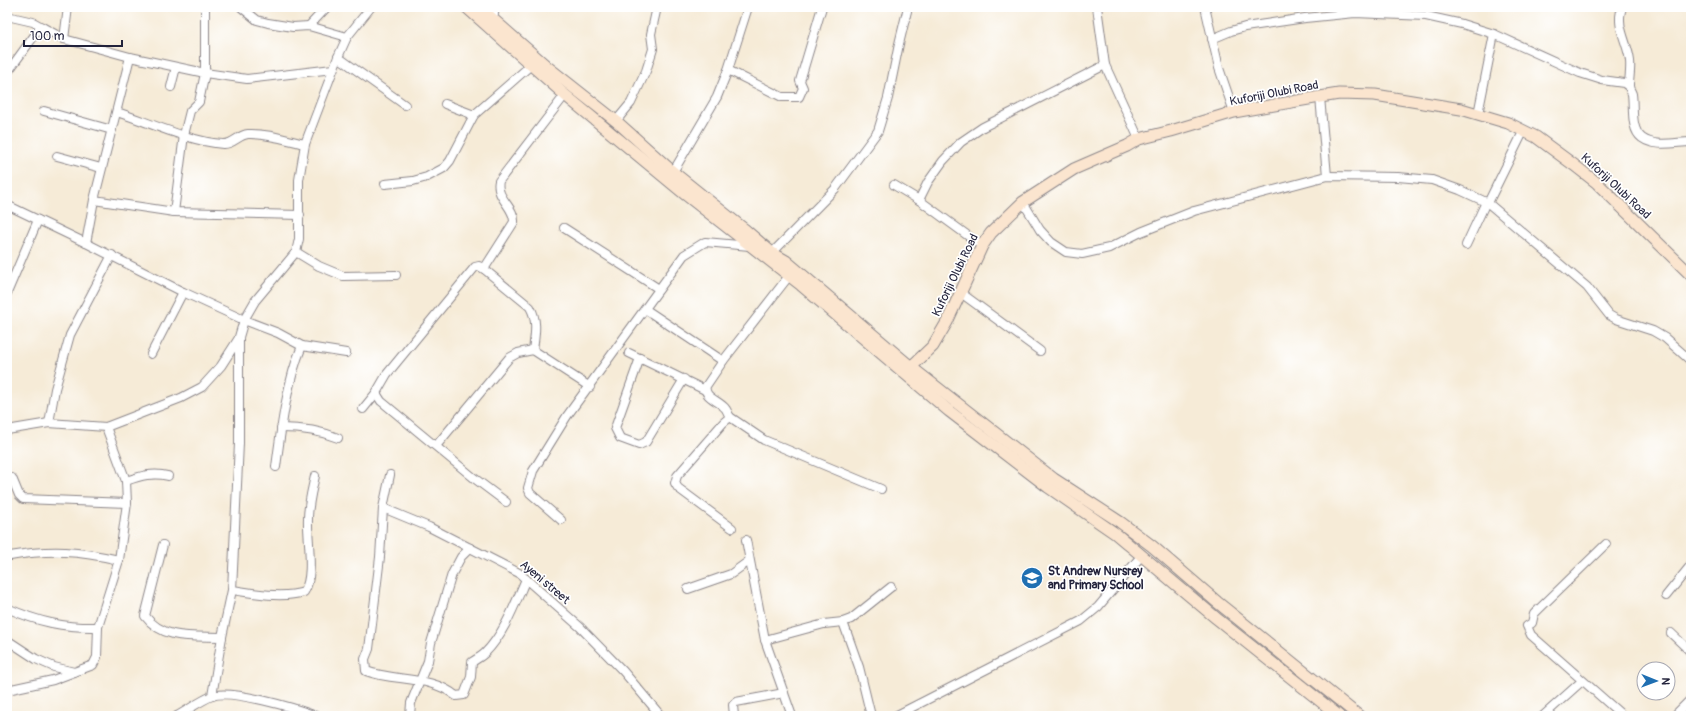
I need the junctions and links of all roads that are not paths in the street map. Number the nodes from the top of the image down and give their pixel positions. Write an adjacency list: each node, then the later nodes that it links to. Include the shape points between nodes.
1 (68, 7): 25 (street)
2 (205, 7): 35 (street)
3 (241, 7): 21 (street, via 258,20 268,23 293,27)
4 (327, 7): 21 (street)
5 (359, 7): 17 (street)
6 (466, 7): 30 (main road)
7 (479, 7): 20 (main road)
8 (495, 7): 20 (street)
9 (657, 7): 47 (street, via 652,34 653,49 646,71 631,103)
10 (748, 7): 33 (street)
11 (822, 7): 33 (street, via 800,82 803,88 799,97 782,97)
12 (908, 7): 74 (street, via 878,131 835,189)
13 (1097, 7): 29 (street)
14 (1205, 7): 26 (street)
15 (1425, 7): 19 (street)
16 (1622, 8): 37 (street, via 1619,14 1630,61)
17 (368, 10): 24 (street)
18 (7, 16): 22 (street, via 33,22)
19 (1426, 16): 23 (street); 26 (street, via 1356,13 1305,18 1246,27)
20 (493, 20): 47 (main road)
21 (309, 26): 24 (street)
22 (42, 27): 25 (street); 34 (street)
23 (1494, 34): 37 (street, via 1580,73 1624,83); 45 (street)
24 (347, 37): 28 (street)
25 (64, 39): 27 (street)
26 (1212, 39): 44 (street)
27 (130, 57): 31 (street); 43 (street)
28 (338, 57): 32 (street); 41 (street)
29 (1105, 65): 51 (street); 61 (street, via 983,126 961,142 943,161)
30 (531, 66): 38 (main road); 46 (street)
31 (176, 67): 35 (street); 36 (street)
32 (333, 69): 35 (street, via 247,79); 53 (street)
33 (728, 70): 56 (street, via 706,118)
34 (7, 73)
35 (205, 73): 50 (street, via 199,102 190,111)
36 (171, 87)
37 (1629, 87): 52 (street, via 1632,94 1633,118 1642,138 1663,143)
38 (565, 95): 71 (main road); 76 (street, via 499,181 499,191 512,213 514,222)
39 (1320, 97): 44 (main road, Kuforiji Olubi Road); 45 (main road, Kuforiji Olubi Road, via 1339,94 1375,95); 57 (street)
40 (445, 104): 46 (street)
41 (405, 105)
42 (44, 111): 48 (street)
43 (117, 112): 48 (street); 50 (street)
44 (1234, 112): 51 (main road, Kuforiji Olubi Road)
45 (1478, 114): 49 (main road, Kuforiji Olubi Road)
46 (474, 115): 58 (street, via 444,168 413,181)
47 (616, 121): 56 (main road)
48 (112, 130): 55 (street)
49 (1524, 130): 63 (street); 78 (main road, Kuforiji Olubi Road, via 1597,183)
50 (184, 135): 53 (street, via 224,144 246,134 258,134); 65 (street)
51 (1139, 139): 62 (main road, Kuforiji Olubi Road, via 1074,169)
52 (1691, 142)
53 (305, 144): 66 (street, via 299,180)
54 (57, 156): 55 (street)
55 (101, 168): 60 (street)
56 (673, 172): 74 (main road)
57 (1326, 176): 62 (street, via 1194,212 1141,232 1110,248 1082,254 1066,252 1051,242 1040,230); 63 (street, via 1432,180)
58 (384, 184)
59 (894, 185): 61 (street)
60 (94, 200): 65 (street); 69 (street)
61 (919, 200): 72 (street)
62 (1023, 202): 72 (main road, Kuforiji Olubi Road, via 1001,221)
63 (1487, 202): 70 (street); 96 (street, via 1586,287 1609,315 1659,335)
64 (7, 205): 67 (street)
65 (174, 212): 66 (street)
66 (300, 215): 73 (street)
67 (38, 220): 69 (street); 80 (street)
68 (564, 228): 81 (street)
69 (86, 243): 75 (street)
70 (1466, 245)
71 (750, 246): 79 (main road); 81 (street, via 705,242 684,255)
72 (982, 246): 83 (main road, Kuforiji Olubi Road)
73 (296, 252): 77 (street, via 343,276); 86 (street, via 255,301)
74 (772, 253): 84 (main road, via 786,261)
75 (112, 256): 82 (street); 104 (street, via 70,335 55,389)
76 (484, 269): 89 (street, via 530,307 536,325); 101 (street, via 480,266 475,267 387,374)
77 (396, 275)
78 (1691, 275)
79 (789, 276): 84 (main road); 95 (street)
80 (8, 289)
81 (659, 289): 85 (street)
82 (183, 292): 86 (street); 93 (street)
83 (961, 293): 90 (street); 97 (main road, Kuforiji Olubi Road, via 933,346)
84 (833, 307): 97 (main road); 116 (main road, via 949,411)
85 (645, 309): 95 (street); 99 (street)
86 (244, 320): 87 (street); 88 (street, via 278,333)
87 (239, 337): 105 (street, via 221,366 202,387 181,398); 135 (street, via 239,443)
88 (302, 346): 91 (street); 106 (street, via 296,359)
89 (532, 350): 99 (street); 109 (street, via 509,358)
90 (1040, 351)
91 (346, 353)
92 (629, 353): 94 (street)
93 (152, 354)
94 (640, 358): 98 (street); 98 (street, via 615,428 620,438 639,445 646,442)
95 (723, 361): 100 (street, via 710,378)
96 (1691, 361)
97 (911, 367): 116 (main road)
98 (684, 379): 100 (street)
99 (590, 387): 121 (street, via 546,448 529,482 530,493)
100 (705, 390): 103 (street, via 725,408)
101 (376, 393): 102 (street); 109 (street)
102 (362, 408)
103 (730, 417): 117 (street, via 764,440); 122 (street, via 677,476 675,483 678,488)
104 (49, 423): 105 (street); 107 (street)
105 (106, 427): 115 (street)
106 (281, 428): 108 (street, via 311,429); 110 (street)
107 (7, 430)
108 (338, 438)
109 (436, 446): 118 (street)
110 (276, 468)
111 (390, 475): 120 (street)
112 (168, 476): 115 (street, via 159,473)
113 (315, 476): 135 (street, via 308,517 307,588 304,592 291,595)
114 (12, 478): 119 (street, via 23,499)
115 (126, 481): 119 (street)
116 (1051, 483): 127 (main road); 161 (main road, via 1090,501 1146,541 1217,602)
117 (881, 489)
118 (506, 502)
119 (126, 503): 129 (street)
120 (383, 508): 126 (street, Ayeni street); 146 (street, via 378,582 366,671)
121 (561, 520)
122 (732, 528)
123 (746, 540): 130 (street)
124 (1606, 544): 147 (street, via 1534,614 1532,622 1527,626 1531,634)
125 (163, 545): 141 (street, via 145,616 161,630 174,636)
126 (470, 548): 132 (street, Ayeni street); 146 (street, via 461,557 452,574 428,661)
127 (1142, 555): 159 (street, via 1098,607 1082,621); 160 (main road, via 1211,614)
128 (10, 556): 129 (street, via 63,551)
129 (119, 560): 139 (street)
130 (749, 561): 134 (street, via 731,574); 143 (street)
131 (1691, 565): 136 (street)
132 (526, 579): 146 (street, via 509,618 484,654 472,662 471,677 464,695 456,696 450,690); 155 (street, Ayeni street, via 580,627 623,671)
133 (890, 587): 138 (street, via 851,619)
134 (688, 589)
135 (232, 590): 141 (street)
136 (1666, 596)
137 (7, 608): 139 (street, via 47,623 74,628)
138 (843, 622): 143 (street, via 824,624); 158 (street, via 859,667)
139 (98, 627): 145 (street, via 97,657 93,665)
140 (1671, 633): 144 (street)
141 (222, 636): 150 (street)
142 (7, 640): 145 (street, via 36,659)
143 (765, 640): 149 (street)
144 (1691, 652)
145 (74, 672): 148 (street, via 53,680)
146 (419, 681): 154 (street, via 411,703)
147 (1582, 681): 162 (street); 163 (street)
148 (7, 690)
149 (784, 693): 156 (street, via 736,702 733,705); 157 (street)
150 (212, 696): 152 (street); 153 (street, via 223,694 245,697)
151 (1691, 698): 164 (street)
152 (177, 716)
153 (316, 716)
154 (410, 716)
155 (661, 716)
156 (734, 716)
157 (792, 716)
158 (871, 716)
159 (895, 716)
160 (1339, 716)
161 (1359, 716)
162 (1543, 716)
163 (1623, 716)
164 (1674, 716)

